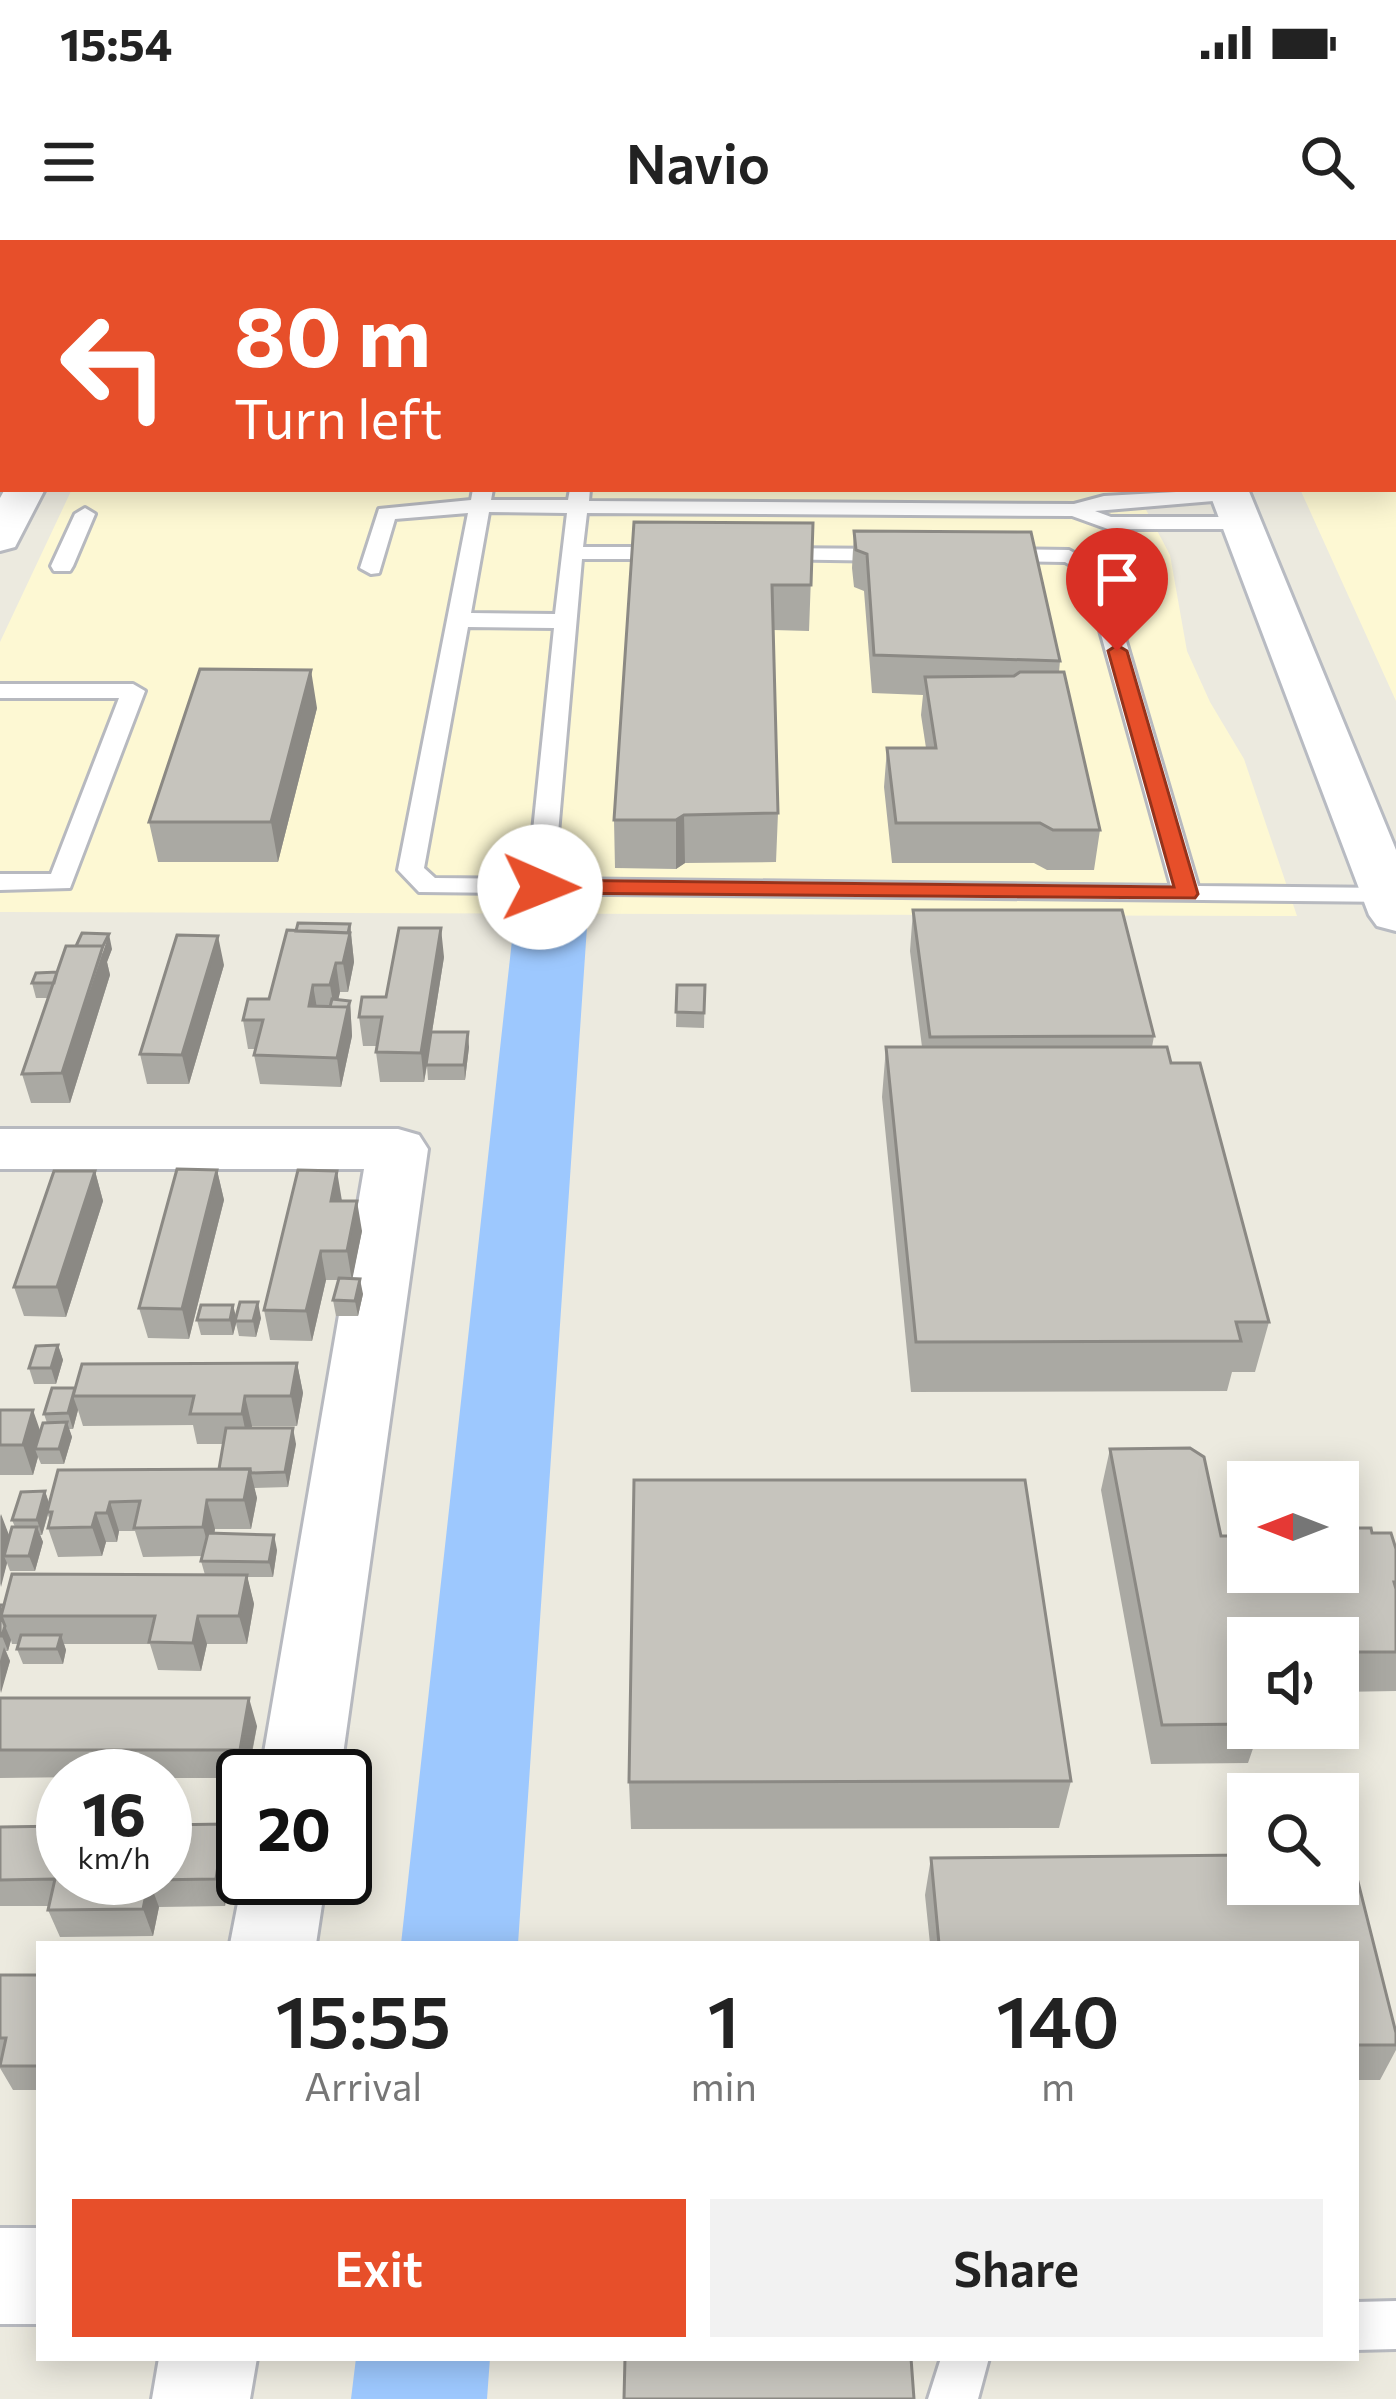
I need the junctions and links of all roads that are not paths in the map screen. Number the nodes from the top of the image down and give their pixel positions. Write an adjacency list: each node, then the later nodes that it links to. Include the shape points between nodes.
1 (23, 492): 7 (street)
2 (481, 498): 3 (lane); 13 (lane, via 386,513); 14 (lane)
3 (579, 498): 4 (lane); 8 (lane)
4 (839, 499): 5 (lane, via 1075,510 1104,502); 11 (lane)
5 (1233, 502): 20 (street)
6 (85, 514): 12 (lane)
7 (0, 538)
8 (572, 553): 9 (lane); 15 (lane)
9 (707, 554)
10 (752, 554): 11 (lane)
11 (842, 554): 19 (lane, via 1069,556 1094,570)
12 (62, 566)
13 (371, 568)
14 (458, 620): 15 (lane); 18 (lane, via 411,871 428,886)
15 (566, 621): 18 (lane)
16 (0, 691): 17 (lane, via 134,691 61,882)
17 (0, 882)
18 (540, 887): 19 (lane)
19 (1187, 894): 20 (lane)
20 (1392, 905)
21 (0, 1149): 22 (street, via 398,1149)
22 (304, 1749)
23 (280, 1905): 24 (street)
24 (274, 1941)
25 (0, 2276): 26 (street)
26 (36, 2276)
27 (1396, 2325): 28 (lane)
28 (1359, 2326)
29 (207, 2361): 31 (street)
30 (963, 2361): 32 (lane)
31 (201, 2399)
32 (953, 2399)

